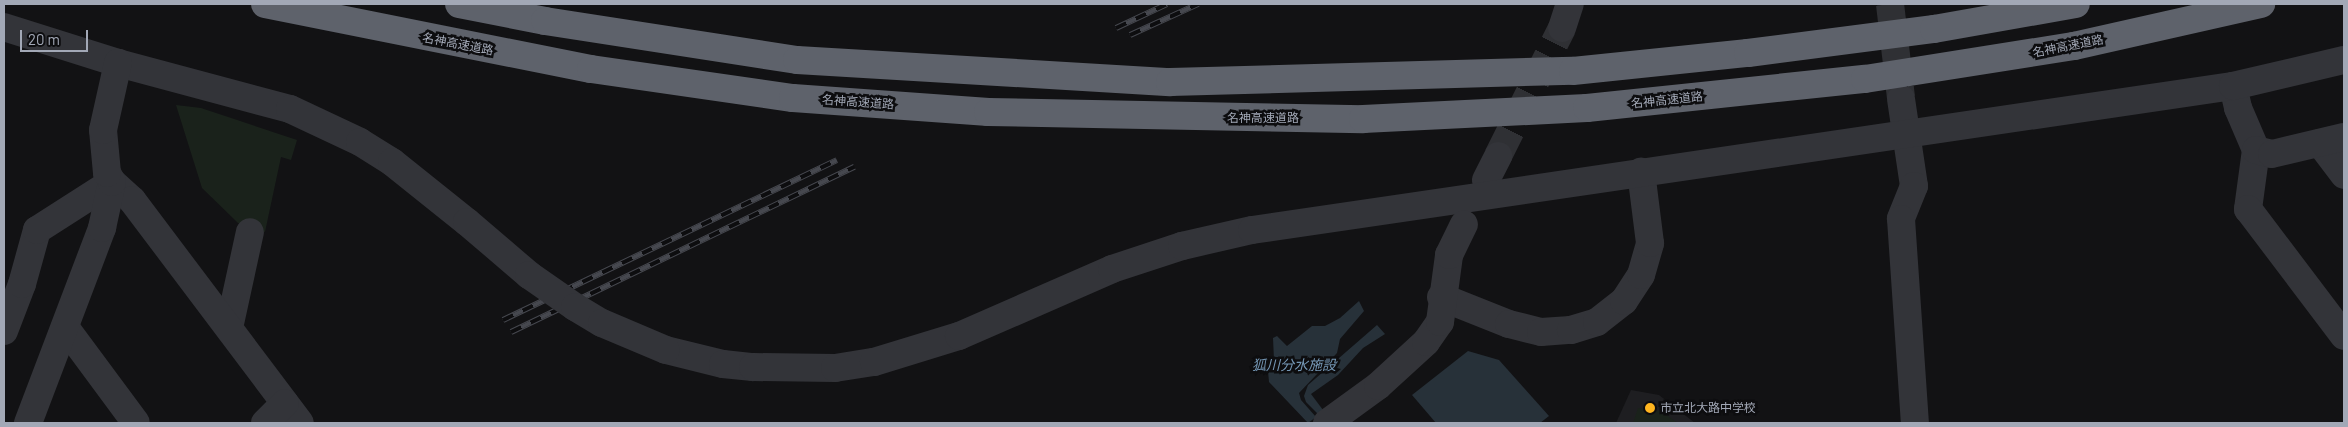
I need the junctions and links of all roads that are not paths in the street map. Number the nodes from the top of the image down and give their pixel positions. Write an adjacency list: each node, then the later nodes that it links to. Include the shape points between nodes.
1 (265, 4): 4 (highway, 名神高速道路, via 591,69 793,98 998,112 1363,119 1587,108 1865,80 2074,46)
2 (459, 4): 3 (highway, via 545,21 797,60 1170,82 1573,71 1934,29)
3 (2076, 4)
4 (2261, 4)
5 (4, 27): 7 (street)
6 (2344, 60): 8 (street)
7 (118, 63): 14 (street, bridge, via 290,109 327,126 392,162 530,275 602,323 666,350 723,364 753,367 835,368 874,362 959,336 1112,269 1217,237 1339,215); 17 (street, via 104,130 107,173)
8 (2233, 86): 10 (street); 12 (street, via 2238,108)
9 (1901, 99): 10 (street)
10 (1906, 136): 14 (street); 30 (street, via 1914,186 1901,219)
11 (2332, 140): 12 (street, via 2272,154); 15 (street)
12 (2256, 150): 24 (street, via 2248,209)
13 (1498, 156): 16 (street)
14 (1641, 172): 20 (street, via 1650,243 1641,274 1624,301 1597,322 1571,330 1541,332 1509,324)
15 (2344, 175)
16 (1486, 180)
17 (112, 182): 21 (street, via 102,228); 22 (street, via 132,200); 23 (street, via 37,230 22,284)
18 (1464, 224): 20 (street, via 1449,255)
19 (250, 232): 22 (street)
20 (1441, 297): 26 (street, via 1440,322 1426,342)
21 (65, 327): 27 (street); 28 (street)
22 (229, 328): 25 (street)
23 (4, 331)
24 (2344, 336)
25 (293, 413): 29 (street)
26 (1338, 420)
27 (28, 423)
28 (136, 423)
29 (265, 423)
30 (1915, 423)

